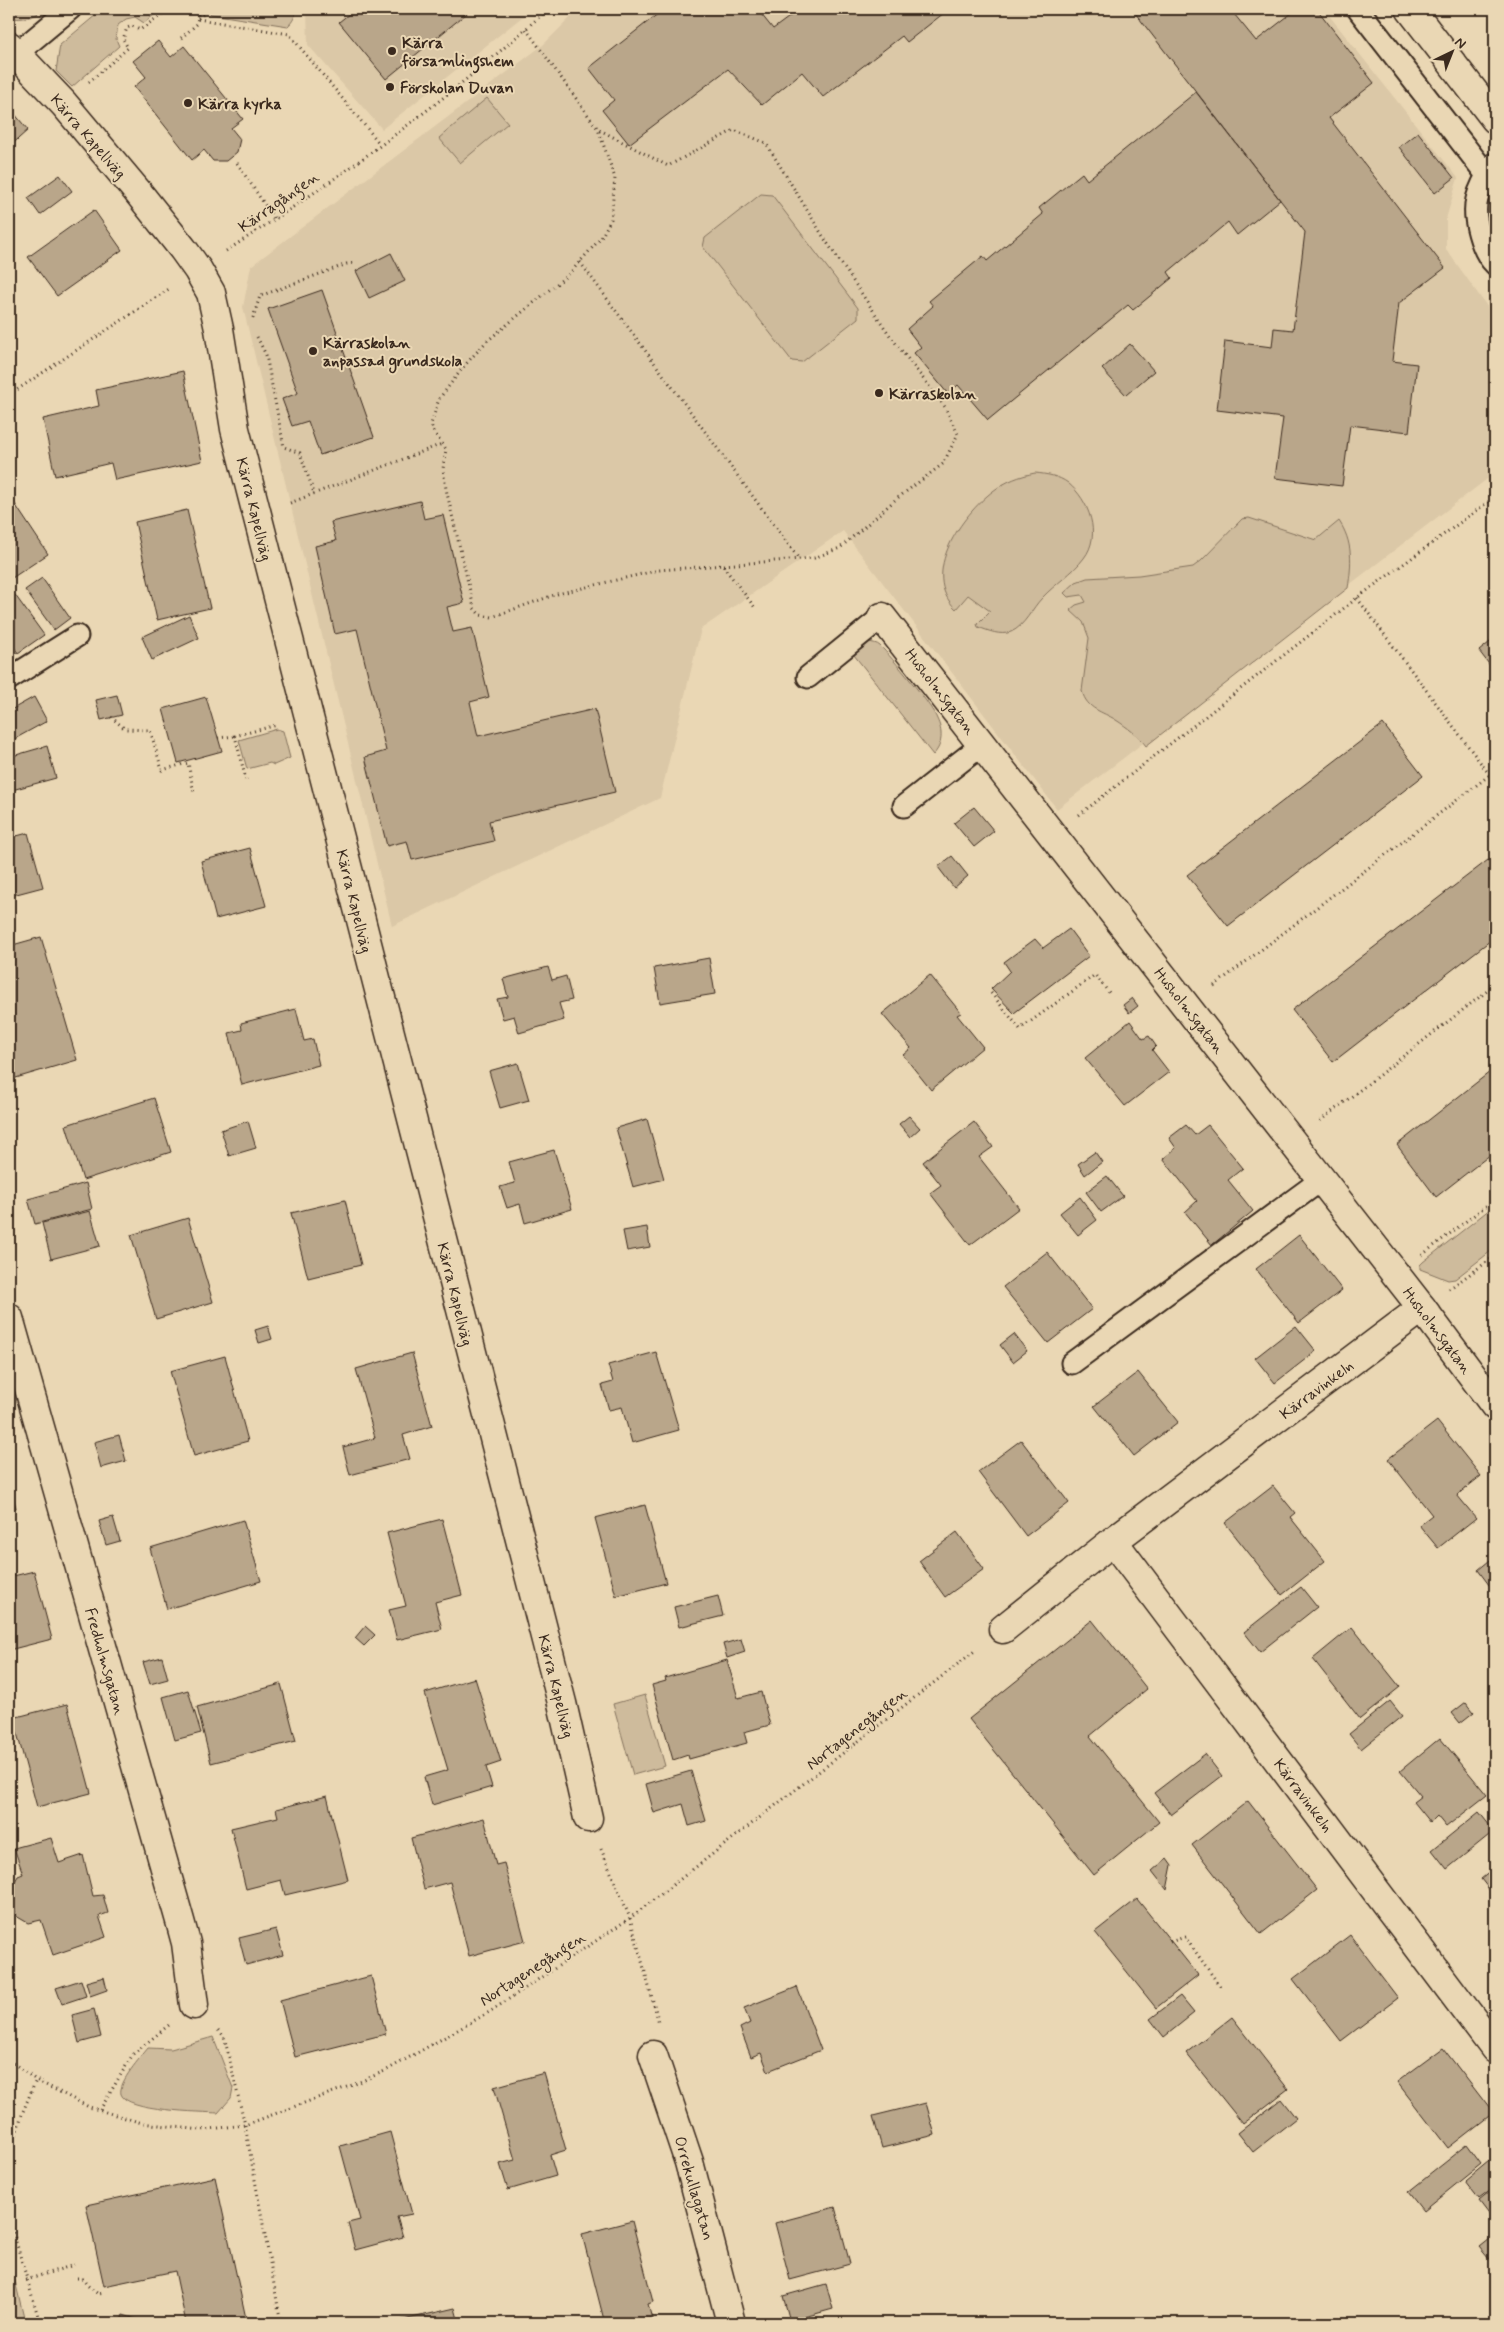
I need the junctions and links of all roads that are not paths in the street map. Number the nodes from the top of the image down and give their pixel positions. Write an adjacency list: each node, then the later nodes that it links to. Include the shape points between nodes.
1 (70, 9): 4 (lane)
2 (1358, 9): 6 (lane)
3 (1410, 9): 5 (street)
4 (12, 50): 21 (street, Kärra Kapellväg, via 64,104 137,191 183,249 211,293 234,429 562,1703)
5 (1495, 119)
6 (1491, 169): 7 (lane, via 1476,201 1478,232)
7 (1495, 264)
8 (882, 617): 10 (lane); 12 (street, Husholmsgatan)
9 (77, 636): 11 (lane)
10 (808, 678)
11 (9, 679)
12 (983, 744): 13 (lane); 14 (street, Husholmsgatan)
13 (904, 806)
14 (1321, 1180): 15 (street, Husholmsgatan); 17 (lane)
15 (1422, 1308): 18 (street, Husholmsgatan); 19 (street, Kärravinkeln)
16 (9, 1318): 22 (street, Fredholmsgatan, via 186,1943)
17 (1072, 1363)
18 (1495, 1406)
19 (1113, 1541): 20 (street, Kärravinkeln); 23 (street, Kärravinkeln)
20 (1003, 1629)
21 (588, 1818)
22 (194, 2005)
23 (1495, 2049)
24 (653, 2055): 25 (street, Orrekullagatan, via 689,2162)
25 (731, 2323)

